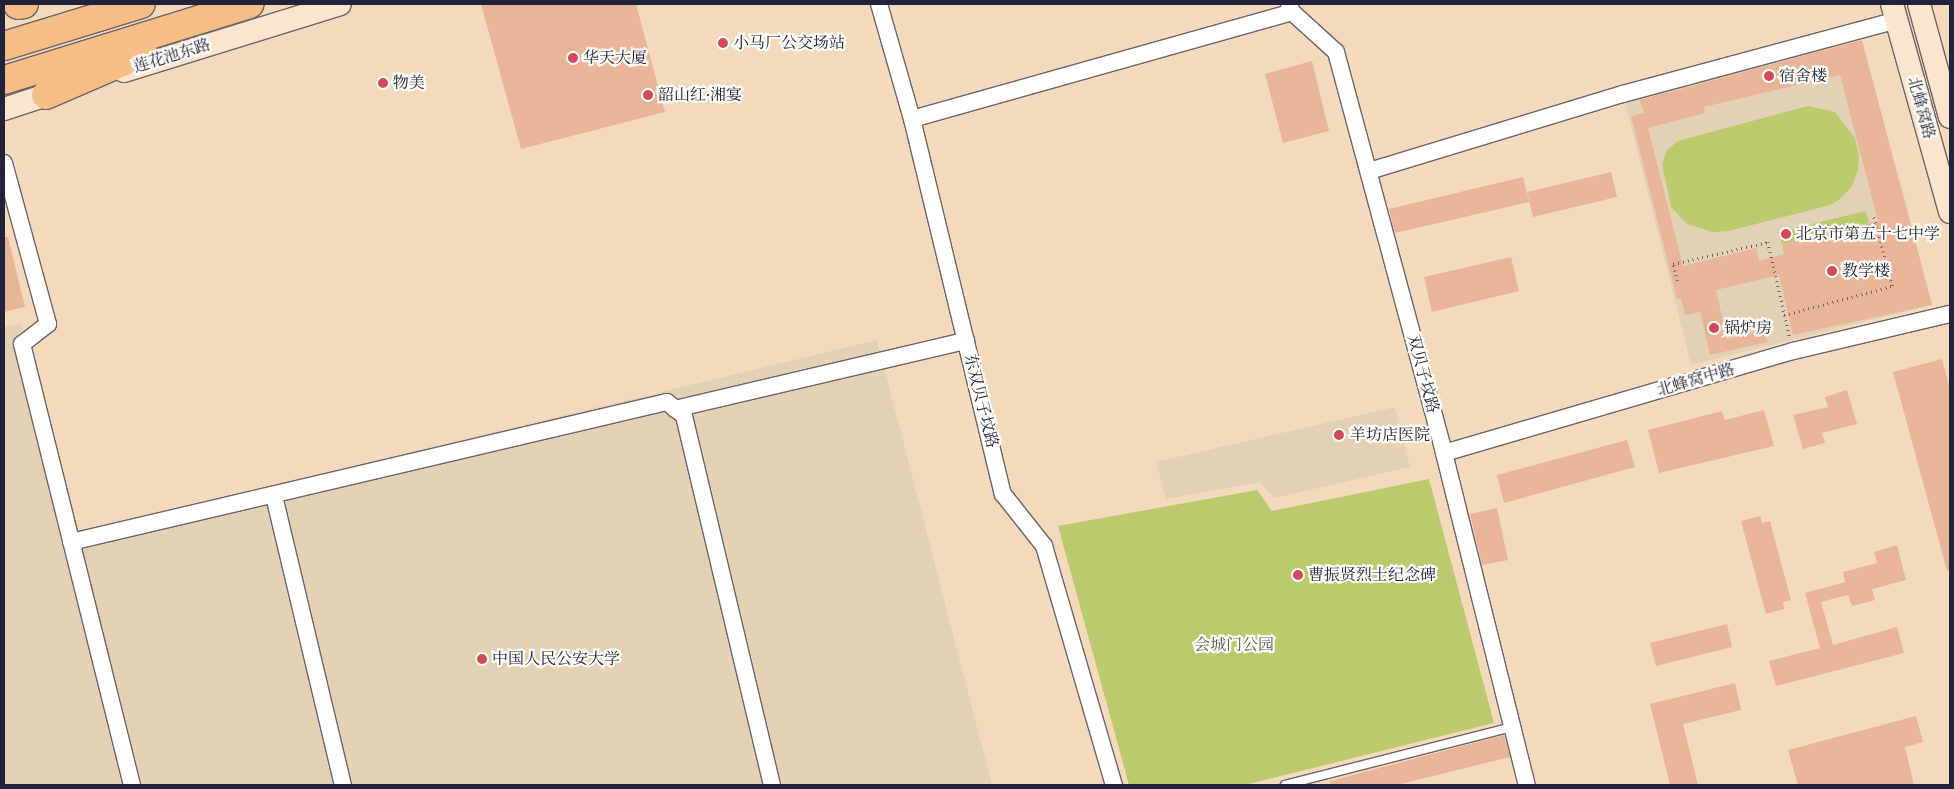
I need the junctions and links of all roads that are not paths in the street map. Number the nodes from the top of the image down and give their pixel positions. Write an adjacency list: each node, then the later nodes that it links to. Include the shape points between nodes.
1 (141, 4): 9 (highway)
2 (250, 4): 10 (highway, 莲花池东路)
3 (256, 4): 11 (highway)
4 (340, 4): 11 (street, 莲花池东路)
5 (880, 4): 14 (street, 东双贝子坟路)
6 (1920, 4): 13 (street, 北蜂窝路)
7 (1290, 8): 14 (street); 16 (street, 双贝子坟路, via 1336,52)
8 (1895, 12): 16 (street); 17 (street, 北蜂窝路)
9 (4, 46)
10 (4, 80)
11 (46, 95): 12 (street, 莲花池东路)
12 (4, 109)
13 (1950, 117)
14 (912, 119): 19 (street, 东双贝子坟路)
15 (4, 162): 23 (street, via 48,324 22,344)
16 (1369, 171): 21 (street, 双贝子坟路)
17 (1950, 212)
18 (1950, 314): 21 (street, 北蜂窝中路, via 1793,351)
19 (966, 341): 20 (street); 28 (street, 东双贝子坟路, via 1003,494 1044,546)
20 (676, 409): 22 (street, via 667,402); 27 (street, via 684,416)
21 (1444, 453): 24 (street, 双贝子坟路)
22 (274, 496): 23 (street); 26 (street)
23 (71, 542): 25 (street)
24 (1513, 728): 29 (lane); 30 (street, 双贝子坟路)
25 (132, 785)
26 (343, 785)
27 (772, 785)
28 (1114, 785)
29 (1285, 785)
30 (1527, 785)

